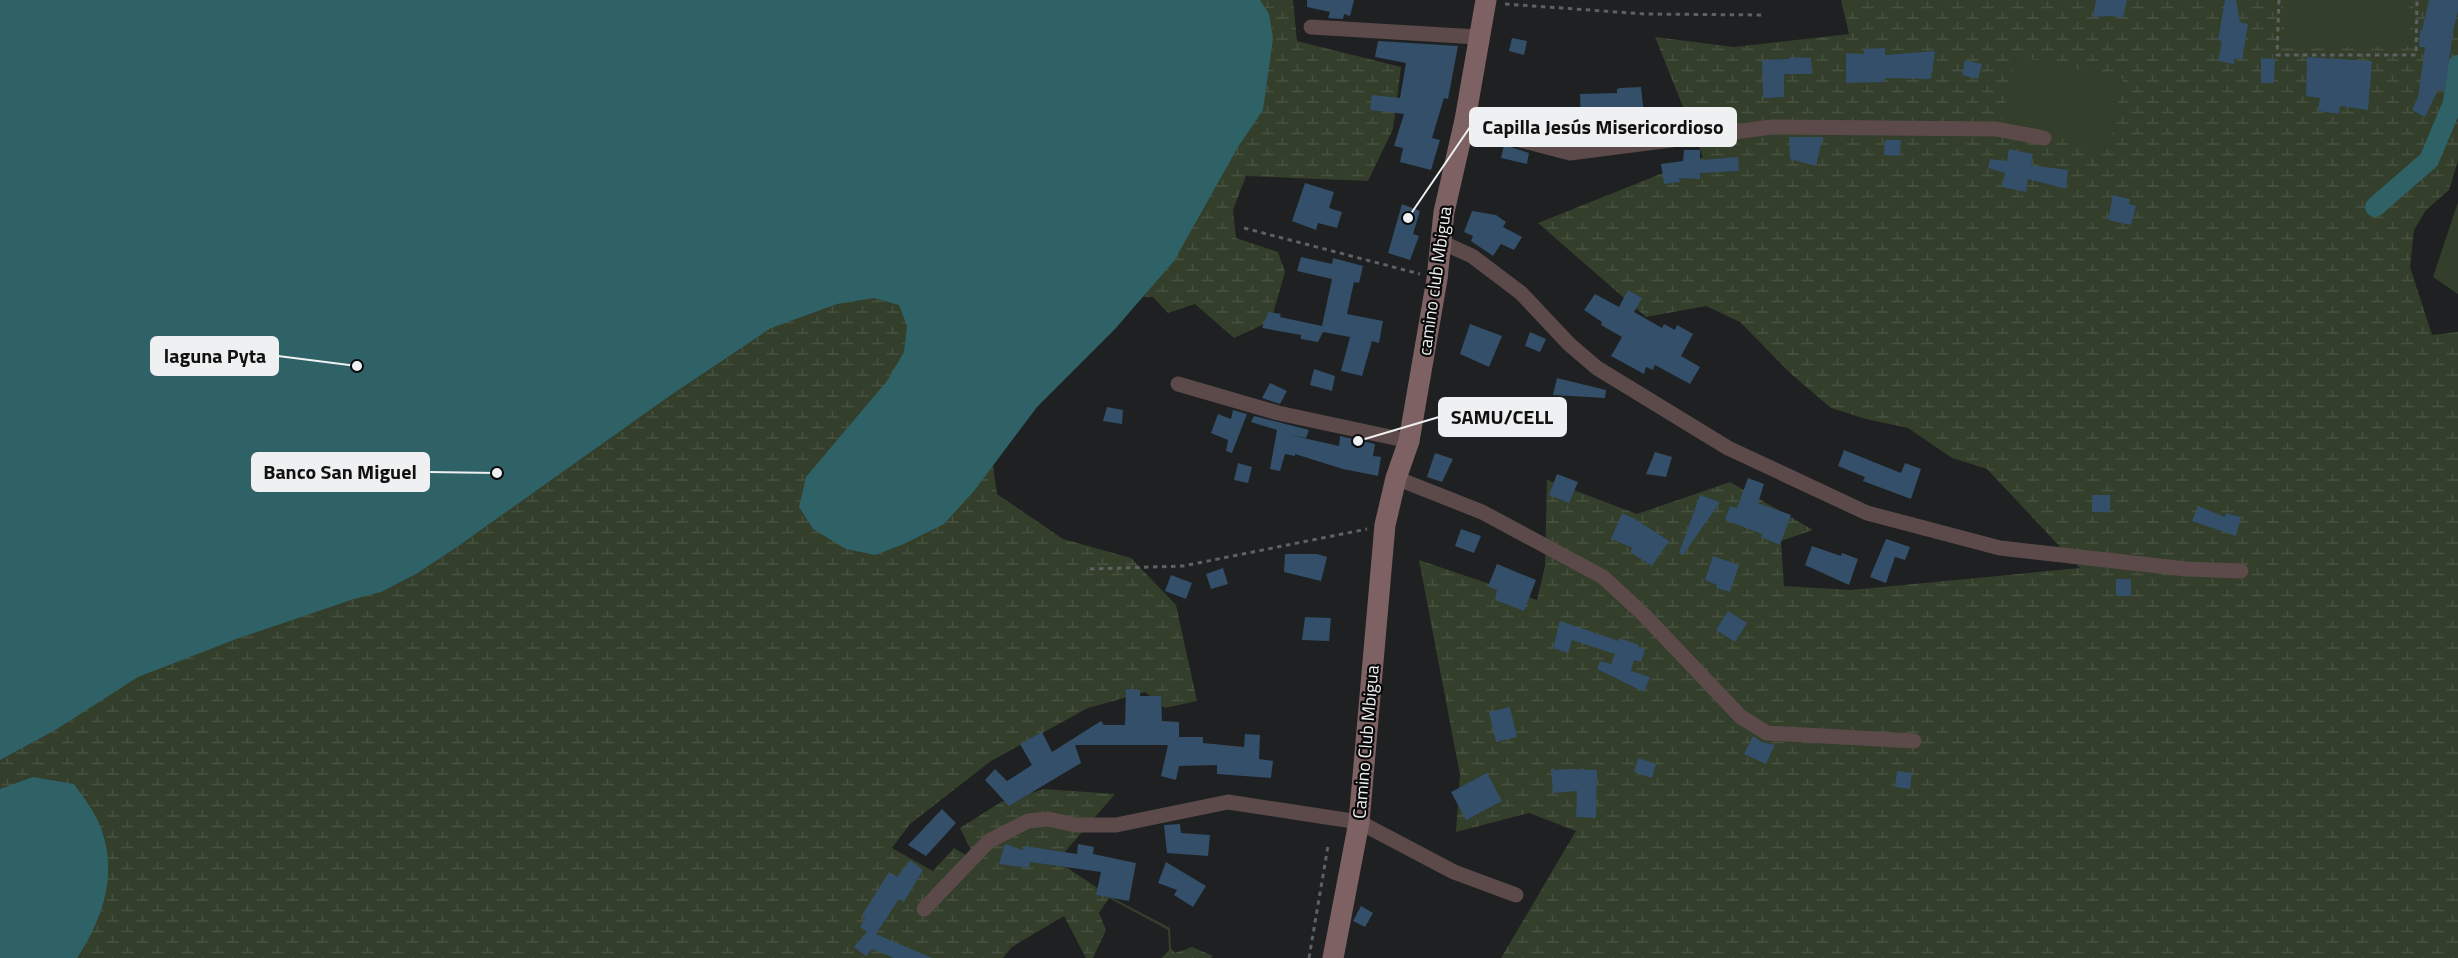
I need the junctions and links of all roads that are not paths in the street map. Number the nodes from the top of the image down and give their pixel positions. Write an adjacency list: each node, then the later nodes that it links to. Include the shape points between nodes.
1 (1486, 1): 3 (main road, camino club Mbigua)
2 (1311, 27): 3 (street)
3 (1479, 37): 4 (main road, camino club Mbigua)
4 (1465, 120): 5 (street, via 1569,153 1772,127 1996,129); 6 (main road, camino club Mbigua)
5 (2044, 138)
6 (1439, 241): 8 (main road, camino club Mbigua, via 1437,279); 11 (street, via 1472,256 1521,293 1597,368 1728,448 1867,513 2000,548 2186,569)
7 (1178, 384): 8 (street, via 1278,413)
8 (1409, 441): 9 (main road, camino club Mbigua)
9 (1396, 478): 10 (main road, camino club Mbigua); 12 (street, via 1482,512 1603,577 1741,717 1767,733)
10 (1385, 525): 13 (main road, Camino Club Mbigua)
11 (2241, 571)
12 (1914, 741)
13 (1359, 822): 14 (street, via 1454,872); 15 (street, via 1228,802 1116,825 1028,821 989,840); 16 (main road, Camino Club Mbigua)
14 (1516, 895)
15 (924, 909)
16 (1333, 958)

